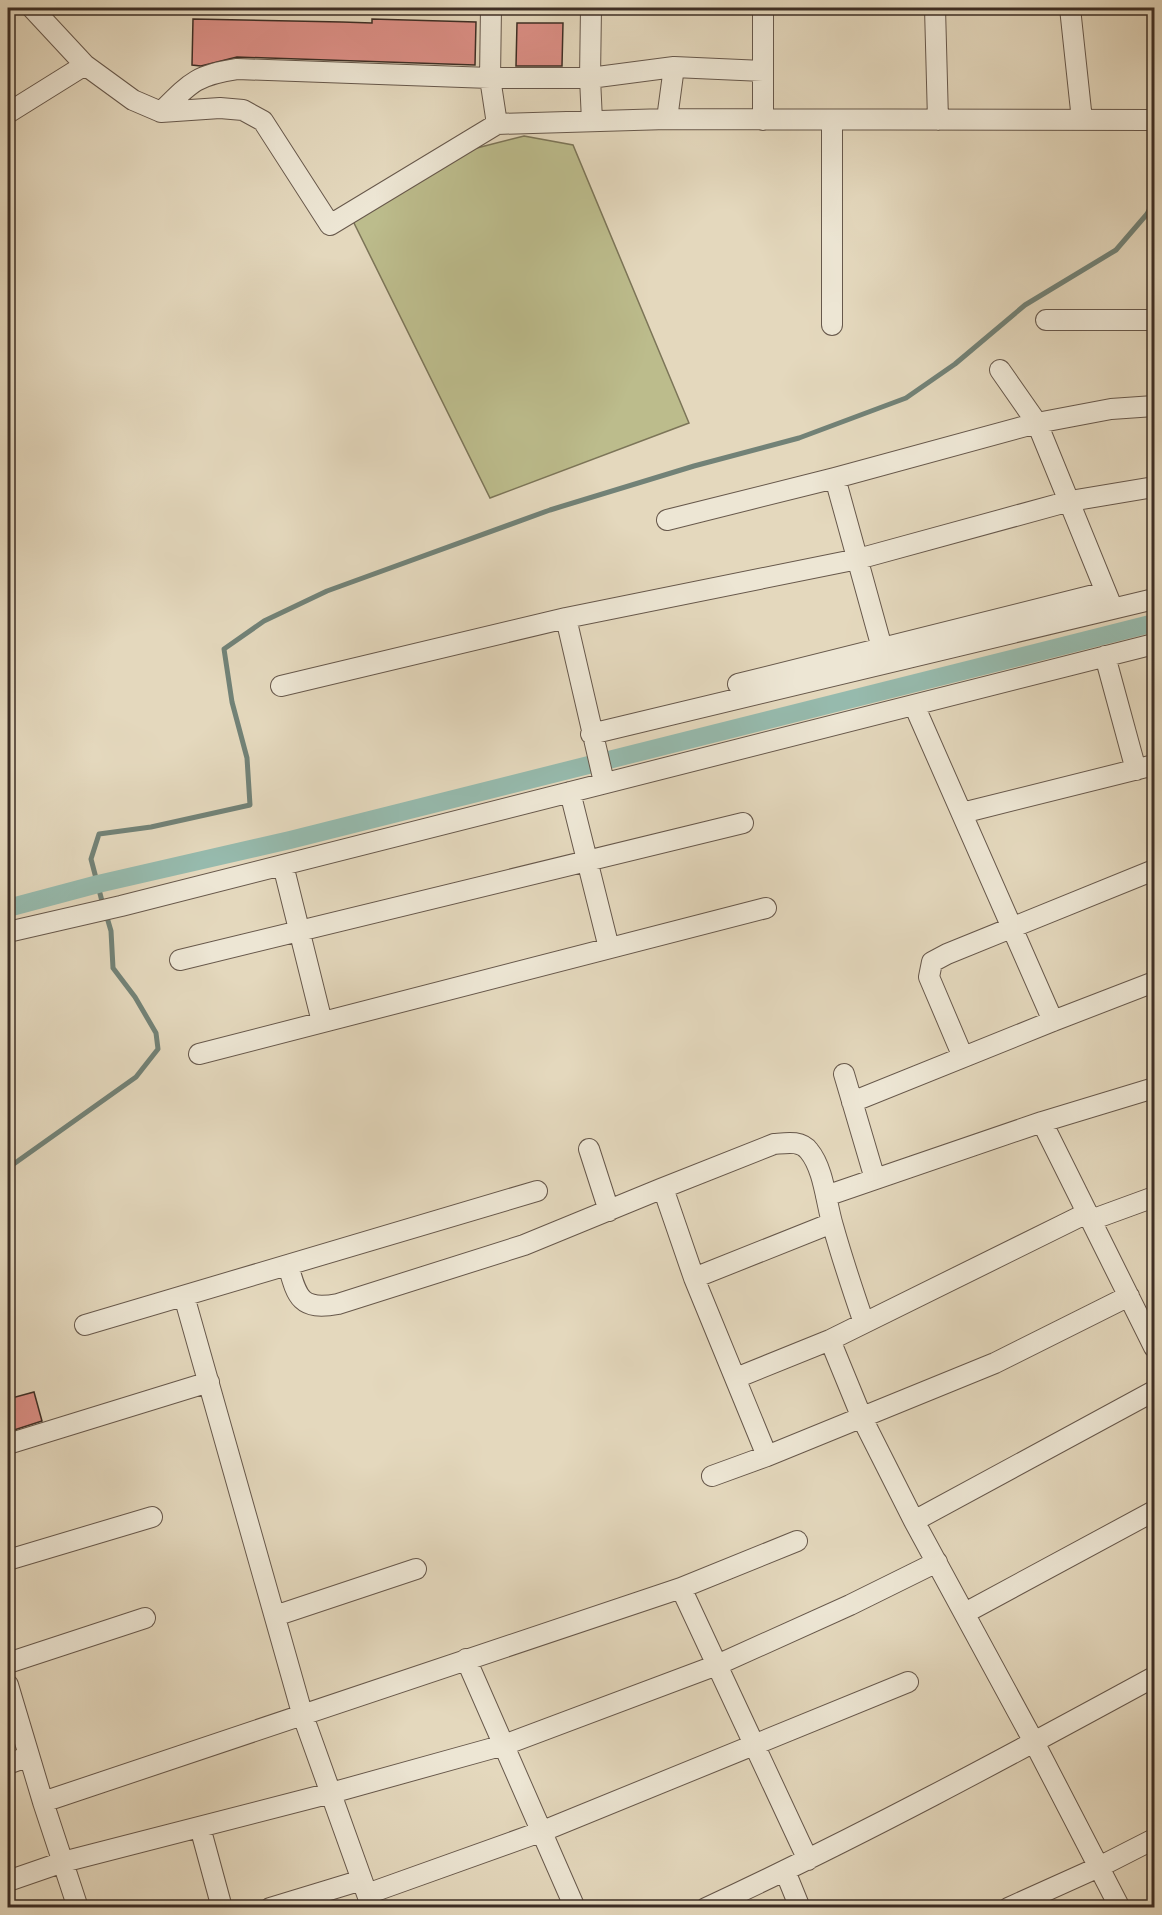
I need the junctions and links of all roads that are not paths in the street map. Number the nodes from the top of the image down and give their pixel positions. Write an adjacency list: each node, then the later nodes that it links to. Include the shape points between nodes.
1 (32, 8): 7 (street)
2 (491, 8): 10 (street)
3 (591, 8): 11 (street)
4 (763, 8): 9 (street)
5 (935, 8): 17 (street)
6 (1070, 8): 18 (street)
7 (86, 65): 12 (street, via 133,100); 13 (street)
8 (674, 67): 9 (street); 11 (street); 14 (street)
9 (763, 71): 15 (street)
10 (490, 78): 11 (street); 12 (street, via 237,69 210,73 188,85); 21 (street)
11 (590, 78): 20 (street)
12 (161, 112): 21 (street, via 243,110 263,121 330,225)
13 (8, 113)
14 (668, 119): 15 (street); 20 (street)
15 (763, 120): 16 (street)
16 (832, 120): 17 (street); 24 (street)
17 (938, 120): 18 (street)
18 (1082, 120): 19 (street)
19 (1155, 120)
20 (592, 121): 21 (street)
21 (497, 124)
22 (1046, 320): 23 (street)
23 (1155, 320)
24 (832, 326)
25 (1000, 369): 27 (street)
26 (1155, 406): 27 (street, via 1111,409)
27 (1037, 423): 28 (street); 30 (street)
28 (835, 478): 31 (street); 32 (street)
29 (1155, 487): 30 (street)
30 (1070, 501): 32 (street); 34 (street)
31 (667, 520)
32 (858, 559): 35 (street); 37 (street)
33 (1155, 599): 34 (street)
34 (1109, 601): 37 (street); 42 (street)
35 (566, 618): 40 (street); 42 (street)
36 (1155, 644): 38 (street)
37 (882, 648): 39 (street)
38 (1105, 656): 41 (street); 43 (street)
39 (738, 684)
40 (281, 686)
41 (914, 705): 44 (street); 46 (street)
42 (593, 739): 44 (street)
43 (1145, 768): 46 (street)
44 (602, 776): 45 (street)
45 (570, 792): 48 (street); 49 (street)
46 (962, 813): 52 (street)
47 (743, 823): 48 (street)
48 (587, 861): 53 (street); 55 (street)
49 (282, 865): 53 (street); 54 (street)
50 (1155, 870): 52 (street)
51 (766, 908): 55 (street)
52 (1013, 927): 58 (street); 61 (street, via 932,962 929,977)
53 (299, 931): 56 (street); 59 (street)
54 (8, 932)
55 (609, 948): 59 (street)
56 (180, 960)
57 (1155, 982): 58 (street)
58 (1053, 1021): 61 (street)
59 (322, 1022): 60 (street)
60 (199, 1054)
61 (963, 1057): 64 (street)
62 (844, 1074): 64 (street)
63 (1155, 1088): 65 (street)
64 (852, 1102): 67 (street)
65 (1042, 1122): 67 (street); 73 (street)
66 (589, 1149): 72 (street)
67 (875, 1179): 70 (street)
68 (663, 1188): 70 (street, via 774,1144 794,1143 808,1149); 72 (street); 76 (street)
69 (537, 1191): 75 (street)
70 (826, 1196): 74 (street)
71 (1155, 1197): 73 (street)
72 (609, 1211): 75 (street, via 524,1245 324,1307 302,1300)
73 (1089, 1216): 78 (street); 79 (street)
74 (832, 1223): 76 (street); 79 (street)
75 (288, 1265): 77 (street)
76 (694, 1278): 83 (street)
77 (184, 1296): 80 (street); 84 (street)
78 (1129, 1296): 81 (street); 86 (street, via 995,1363)
79 (864, 1323): 82 (street)
80 (85, 1325)
81 (1153, 1339)
82 (830, 1341): 83 (street); 86 (street)
83 (736, 1378): 88 (street)
84 (209, 1382): 87 (street); 99 (street)
85 (1155, 1391): 92 (street)
86 (862, 1418): 88 (street); 92 (street)
87 (8, 1444)
88 (767, 1456): 89 (street)
89 (712, 1476)
90 (1155, 1511): 98 (street)
91 (153, 1516): 94 (street)
92 (914, 1521): 95 (street)
93 (797, 1541): 97 (street)
94 (8, 1560)
95 (937, 1562): 98 (street); 103 (street)
96 (416, 1569): 99 (street)
97 (681, 1587): 101 (street); 103 (street)
98 (965, 1613): 108 (street)
99 (275, 1616): 107 (street)
100 (145, 1618): 102 (street)
101 (466, 1659): 107 (street); 109 (street)
102 (8, 1663)
103 (717, 1665): 109 (street); 110 (street)
104 (1155, 1677): 108 (street)
105 (908, 1682): 110 (street)
106 (8, 1685): 111 (street)
107 (302, 1713): 113 (street); 114 (street)
108 (1034, 1742): 118 (street); 120 (street)
109 (504, 1745): 113 (street); 116 (street)
110 (754, 1746): 116 (street); 118 (street)
111 (29, 1756): 112 (street); 114 (street)
112 (8, 1764)
113 (331, 1793): 115 (street); 123 (street)
114 (43, 1802): 119 (street)
115 (200, 1827): 119 (street); 125 (street)
116 (543, 1831): 123 (street); 127 (street)
117 (1155, 1839): 120 (street)
118 (808, 1860): 121 (street)
119 (63, 1862): 122 (street); 124 (street)
120 (1099, 1868): 130 (street); 131 (street)
121 (785, 1871): 128 (street); 129 (street)
122 (8, 1881)
123 (367, 1894): 126 (street)
124 (78, 1908)
125 (222, 1908)
126 (270, 1908)
127 (575, 1908)
128 (706, 1908)
129 (800, 1908)
130 (1008, 1908)
131 (1120, 1908)

